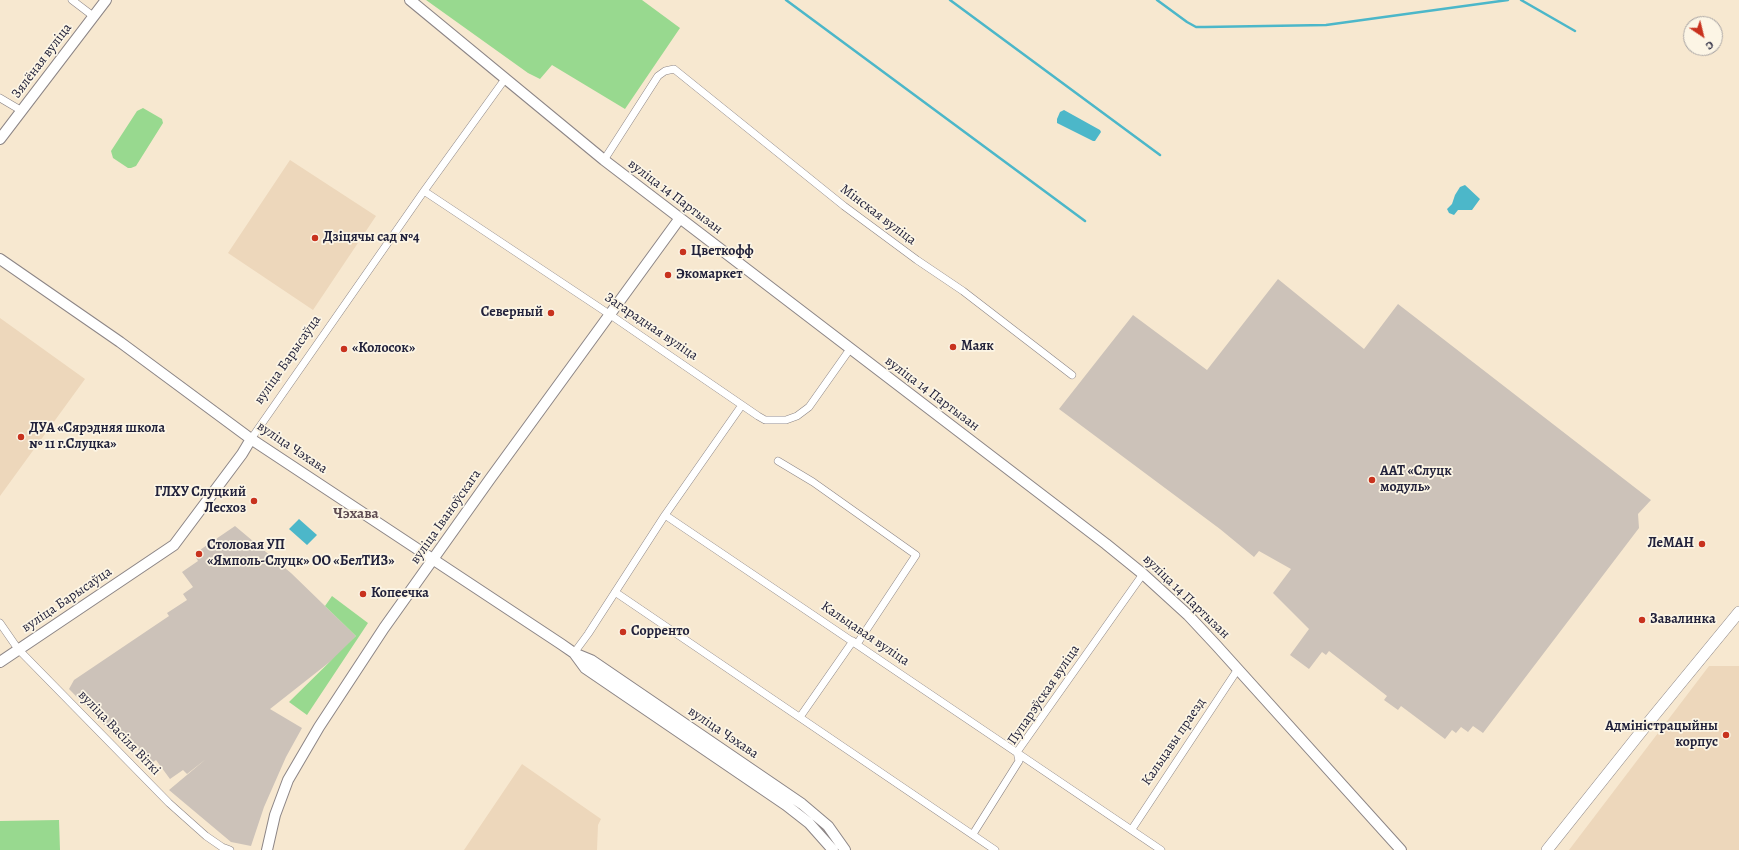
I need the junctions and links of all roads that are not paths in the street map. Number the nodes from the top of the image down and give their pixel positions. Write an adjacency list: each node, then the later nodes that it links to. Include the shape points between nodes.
1 (72, 0): 4 (street)
2 (106, 0): 4 (main road, Зялёная вуліца)
3 (410, 0): 5 (main road, вуліца 14 Партызан)
4 (94, 16): 7 (main road, Зялёная вуліца)
5 (505, 79): 9 (main road, вуліца 14 Партызан); 10 (street, вуліца Барысаўца)
6 (0, 98): 7 (street)
7 (22, 111): 8 (main road, Зялёная вуліца)
8 (0, 139)
9 (604, 160): 11 (main road, вуліца 14 Партызан); 15 (street, Мінская вуліца, via 658,76 674,69 844,206 963,291)
10 (424, 190): 13 (street, Загарадная вуліца); 17 (street, вуліца Барысаўца)
11 (680, 218): 13 (main road, вуліца Іваноўскага); 14 (main road, вуліца 14 Партызан)
12 (0, 259): 17 (main road, вуліца Чэхава, via 120,342)
13 (609, 314): 16 (street, Загарадная вуліца); 20 (main road, вуліца Іваноўскага)
14 (850, 349): 16 (street, Загарадная вуліца, via 809,407 796,416 786,420 765,420); 21 (main road, вуліца 14 Партызан)
15 (1072, 375)
16 (742, 405): 19 (street)
17 (251, 438): 20 (main road, вуліца Чэхава); 26 (main road, вуліца Барысаўца, via 242,454 174,545)
18 (778, 461): 25 (street, via 813,482 916,555)
19 (665, 515): 22 (street); 25 (street, Кальцавая вуліца)
20 (433, 560): 27 (main road, вуліца Чэхава); 35 (main road, вуліца Іваноўскага, via 318,727 288,780 275,815)
21 (1143, 574): 29 (main road, вуліца 14 Партызан, via 1188,615); 31 (street, Пупарэўская вуліца)
22 (615, 592): 27 (street); 30 (street)
23 (1739, 612): 41 (main road)
24 (0, 623): 26 (street, вуліца Васіля Віткі)
25 (855, 642): 30 (street); 31 (street, Кальцавая вуліца)
26 (18, 649): 28 (main road, вуліца Барысаўца); 34 (street, вуліца Васіля Віткі, via 169,803 206,836)
27 (574, 653): 36 (main road, вуліца Чэхава, via 585,668 791,809 809,823); 37 (main road, вуліца Чэхава, via 591,660 802,804 828,826)
28 (0, 662)
29 (1238, 669): 32 (street, Кальцавы праезд); 40 (main road, вуліца 14 Партызан)
30 (800, 717): 33 (street)
31 (1017, 752): 32 (street, Кальцавая вуліца); 33 (street, Пупарэўская вуліца, via 1019,761)
32 (1132, 829): 39 (street, Кальцавая вуліца)
33 (973, 834): 38 (street)
34 (230, 850)
35 (267, 850)
36 (833, 850)
37 (845, 850)
38 (995, 850)
39 (1161, 850)
40 (1401, 850)
41 (1547, 850)

